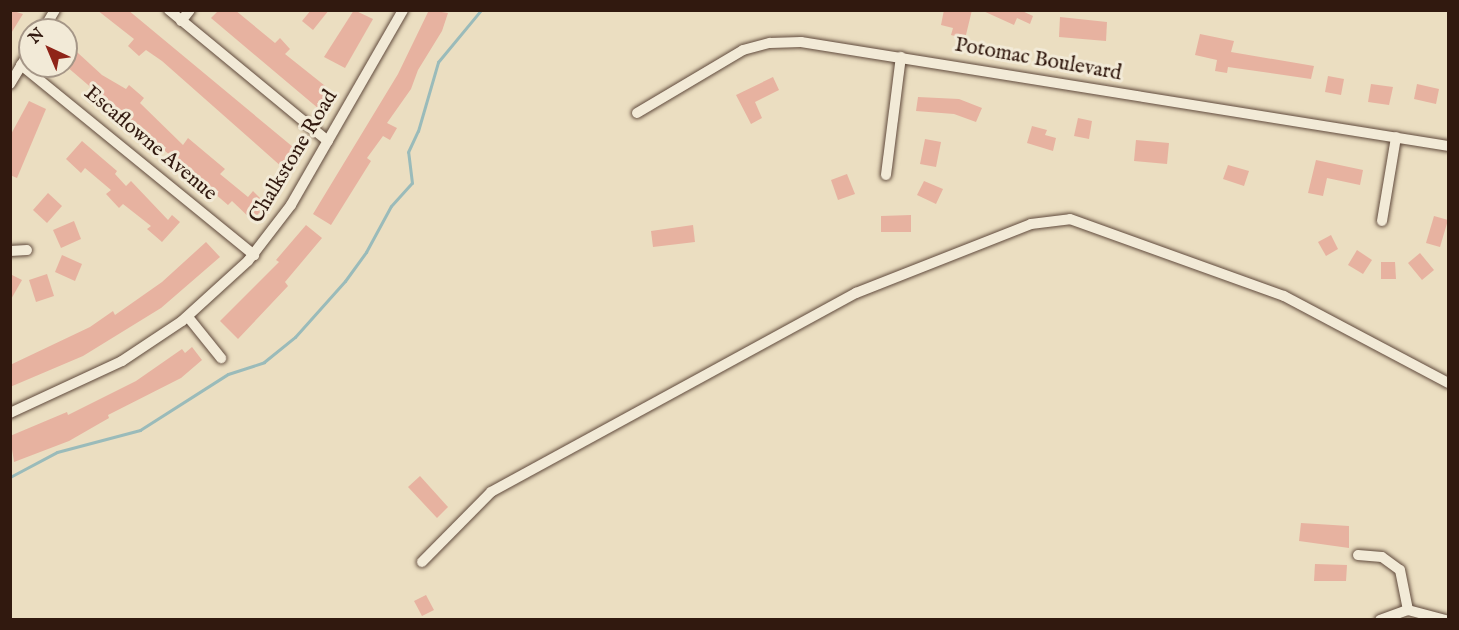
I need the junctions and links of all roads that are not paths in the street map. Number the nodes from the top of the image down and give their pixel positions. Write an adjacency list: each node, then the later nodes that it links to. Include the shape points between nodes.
1 (170, 10): 4 (street)
2 (190, 10): 4 (street)
3 (400, 11): 11 (street, Chalkstone Road)
4 (181, 21): 11 (street)
5 (901, 57): 9 (street, Potomac Boulevard, via 801,42 756,46 724,60); 10 (street, Potomac Boulevard); 13 (street)
6 (18, 70): 8 (street)
7 (37, 78): 17 (street, Escaflowne Avenue)
8 (10, 84)
9 (638, 113)
10 (1396, 137): 12 (street, Potomac Boulevard); 14 (street)
11 (328, 141): 17 (street, Chalkstone Road, via 291,205)
12 (1449, 146)
13 (886, 175)
14 (1382, 221)
15 (27, 250): 16 (street)
16 (10, 251)
17 (254, 255): 18 (street, Chalkstone Road)
18 (188, 317): 19 (street); 21 (street, Chalkstone Road, via 122,361)
19 (221, 358)
20 (1449, 383): 23 (street, via 1284,296 1070,219 1031,224 856,293 491,492)
21 (10, 413)
22 (1358, 555): 24 (street, via 1382,557 1400,570)
23 (422, 562)
24 (1408, 610): 25 (street); 26 (street)
25 (1380, 620)
26 (1446, 620)

